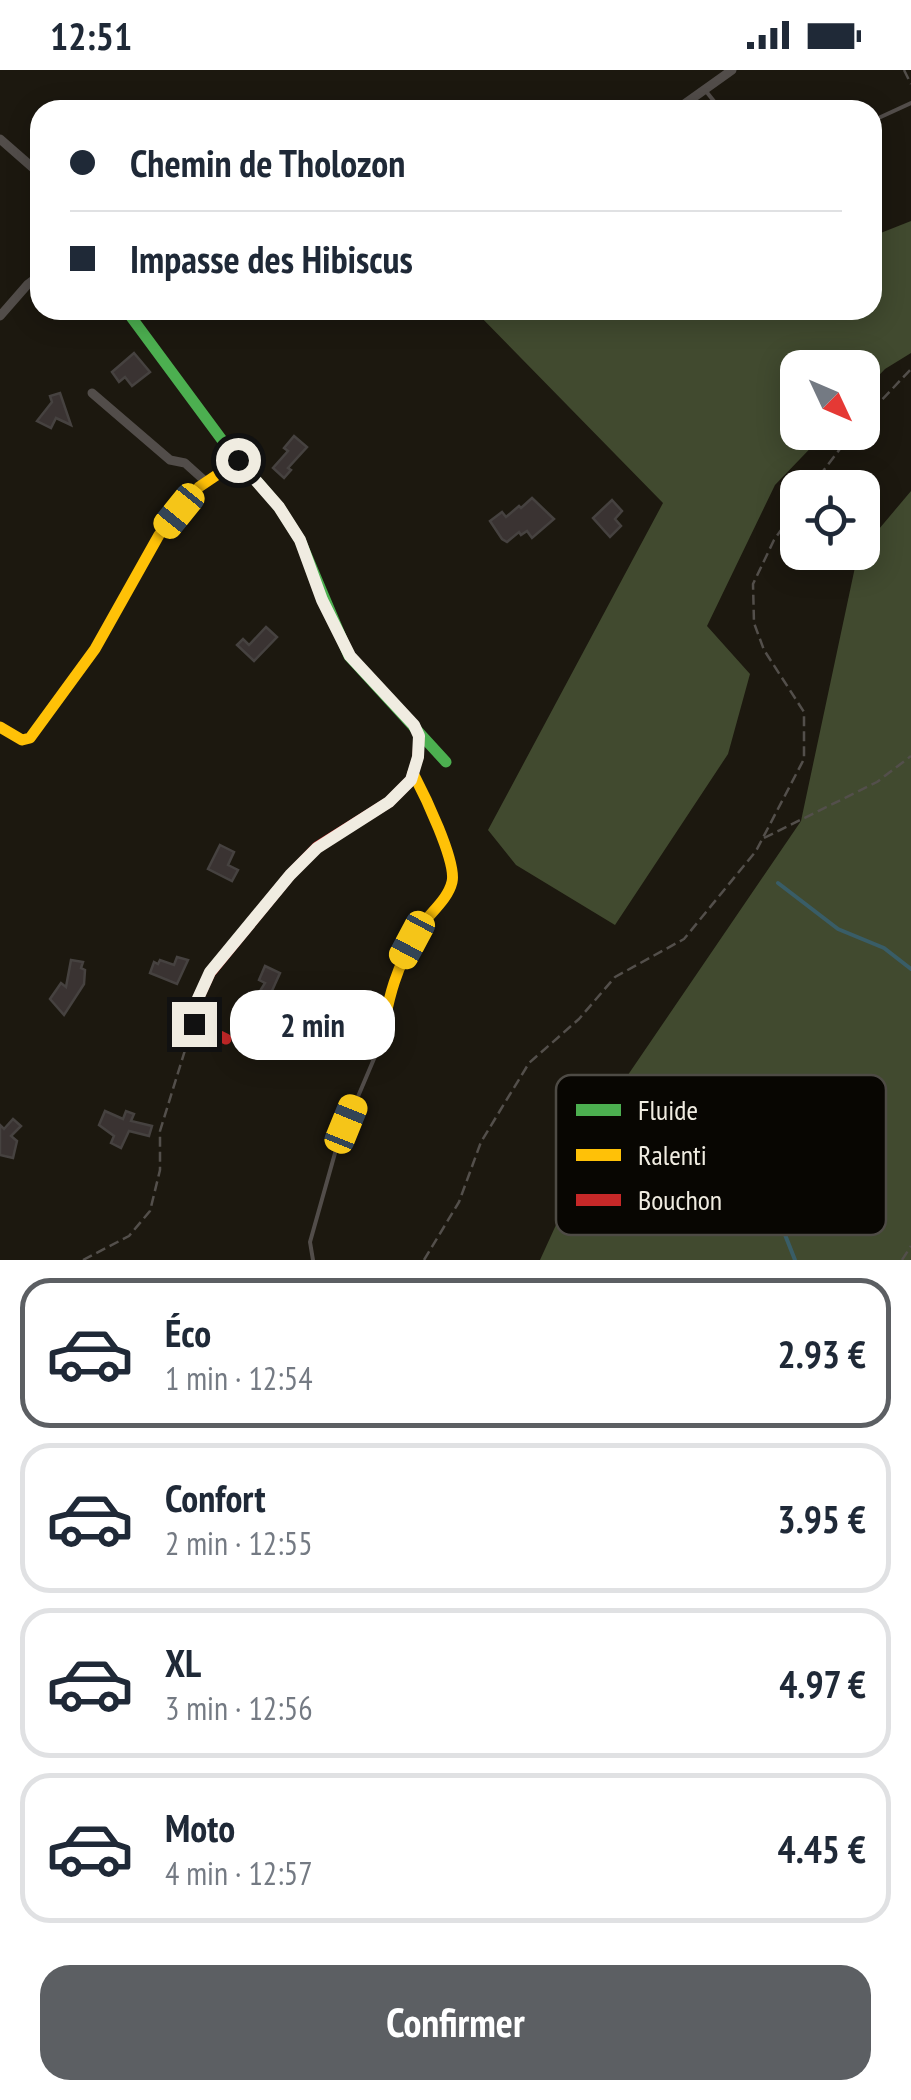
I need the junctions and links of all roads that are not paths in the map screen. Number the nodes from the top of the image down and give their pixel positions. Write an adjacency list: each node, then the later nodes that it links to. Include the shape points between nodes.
1 (732, 70): 2 (street)
2 (705, 89): 3 (street); 4 (lane)
3 (690, 100)
4 (713, 100)
5 (911, 103): 6 (lane)
6 (882, 116)
7 (0, 140): 8 (street)
8 (30, 166)
9 (30, 282): 10 (street)
10 (0, 316)
11 (133, 320): 13 (street)
12 (92, 393): 14 (street, via 170,460)
13 (238, 460): 14 (street); 16 (street, via 300,540 350,656)
14 (206, 481): 15 (street, via 159,535 94,649 30,738)
15 (0, 727)
16 (419, 736): 17 (street); 18 (street)
17 (446, 762)
18 (413, 773): 19 (street, via 389,802 317,848 210,972 190,1016); 20 (street, via 454,878 398,967)
19 (226, 1040)
20 (381, 1043): 21 (lane, via 336,1146 310,1242)
21 (312, 1260)

